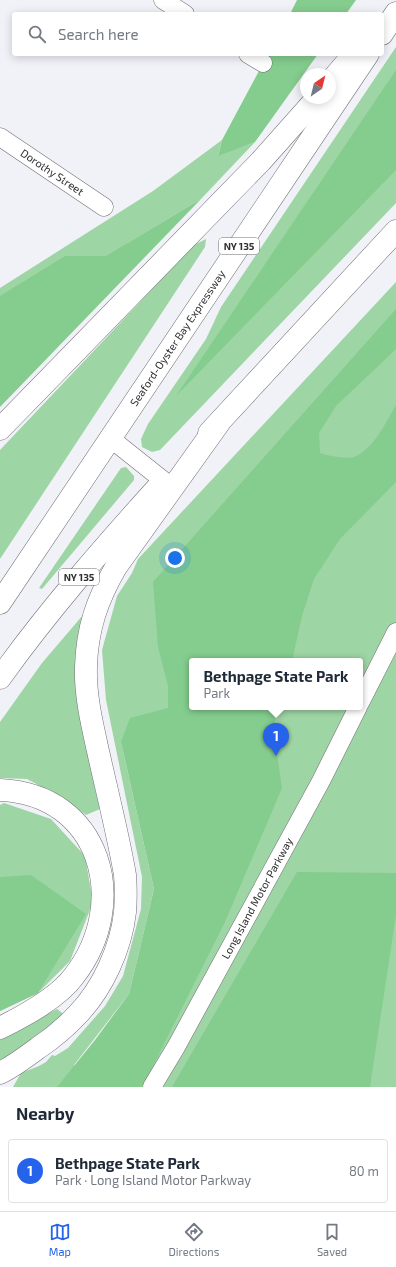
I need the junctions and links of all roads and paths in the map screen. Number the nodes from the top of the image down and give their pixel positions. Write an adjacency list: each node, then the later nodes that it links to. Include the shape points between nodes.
1 (163, 0): 3 (street)
2 (396, 4): 5 (highway)
3 (182, 12)
4 (396, 13): 6 (highway)
5 (384, 19)
6 (384, 31)
7 (251, 56): 10 (street)
8 (352, 56): 11 (highway)
9 (367, 56): 18 (highway, Seaford-Oyster Bay Expressway / NY 135)
10 (263, 64)
11 (336, 75)
12 (312, 104): 17 (highway, via 261,161)
13 (0, 137): 14 (street, Dorothy Street)
14 (104, 207)
15 (396, 231): 16 (highway, NY 135)
16 (218, 423): 19 (highway, NY 135); 27 (highway, via 116,567 105,585 91,625 86,668 90,713 125,876 125,913 110,965 91,998 66,1027)
17 (0, 429)
18 (110, 438): 19 (street); 20 (highway, Seaford-Oyster Bay Expressway / NY 135)
19 (164, 481): 22 (highway, NY 135, via 83,573)
20 (0, 603)
21 (396, 632): 23 (street)
22 (0, 678)
23 (363, 697)
24 (356, 710): 28 (street, Long Island Motor Parkway, via 321,781)
25 (0, 790): 26 (highway, via 31,794 57,806 70,817 82,830 95,852 103,888 98,927 89,951 74,977 41,1005)
26 (0, 1028)
27 (0, 1073)
28 (152, 1087)

